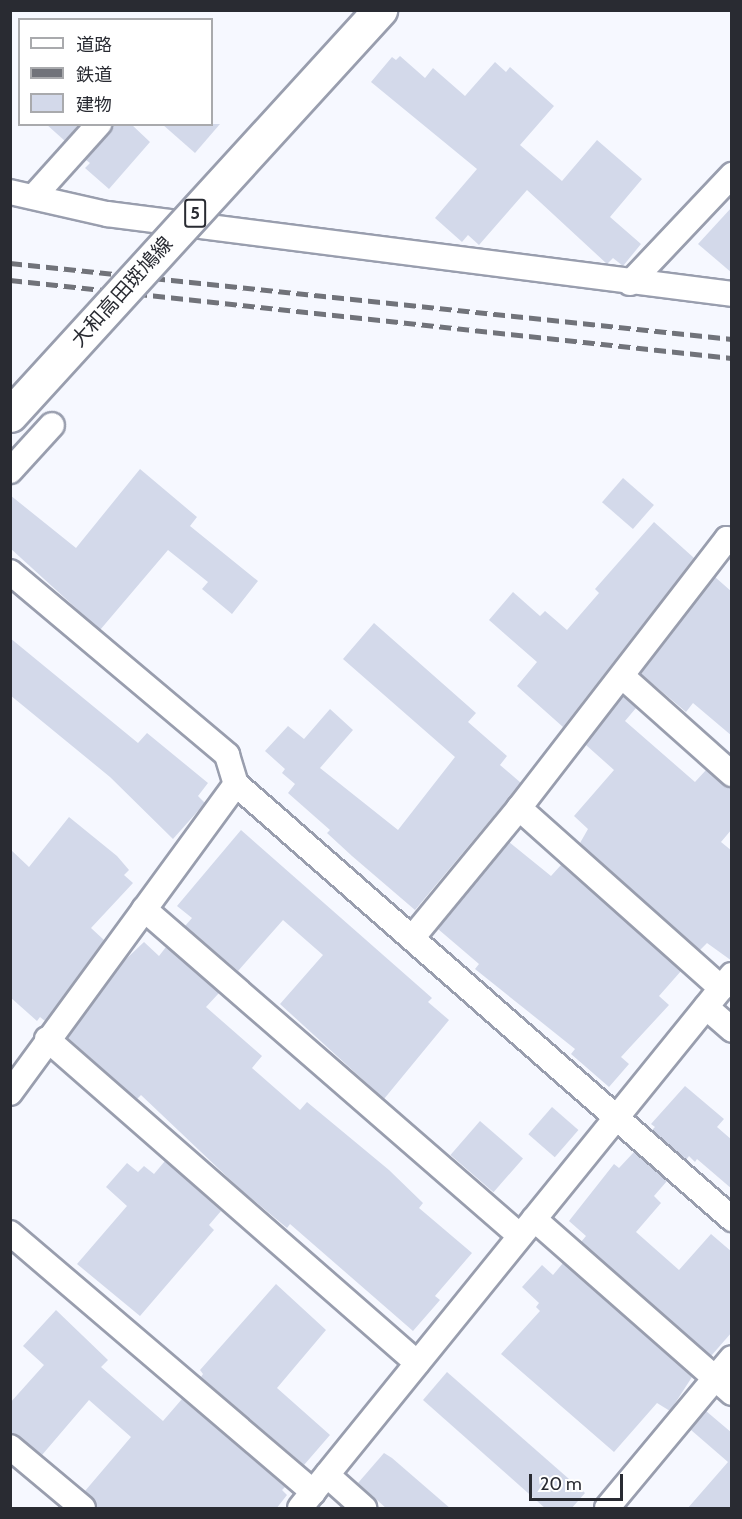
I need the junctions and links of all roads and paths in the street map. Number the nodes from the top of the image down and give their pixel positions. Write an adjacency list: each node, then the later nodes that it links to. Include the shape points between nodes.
1 (380, 10): 8 (main road, 大和高田斑鳩線 / 5, bridge)
2 (97, 126): 5 (street)
3 (732, 175): 6 (street)
4 (10, 192): 5 (street)
5 (34, 195): 6 (street, via 107,214)
6 (630, 283): 7 (street)
7 (732, 294)
8 (10, 415)
9 (52, 425): 10 (street)
10 (10, 471)
11 (732, 543): 13 (street, via 728,539)
12 (10, 572): 15 (street, via 227,755)
13 (623, 677): 14 (street); 16 (street)
14 (732, 774)
15 (236, 784): 17 (street); 18 (street)
16 (519, 808): 18 (street); 19 (street)
17 (144, 909): 22 (street); 26 (street)
18 (412, 938): 24 (street)
19 (726, 981): 20 (street)
20 (705, 1007): 21 (street); 24 (street)
21 (732, 1030)
22 (47, 1039): 23 (street); 29 (street)
23 (10, 1094)
24 (615, 1120): 25 (street); 26 (street)
25 (732, 1219)
26 (527, 1228): 29 (street); 30 (street)
27 (10, 1233): 32 (street)
28 (732, 1358): 30 (street)
29 (417, 1364): 32 (street)
30 (723, 1386): 35 (street)
31 (10, 1447): 33 (street)
32 (313, 1492): 34 (street)
33 (83, 1509)
34 (364, 1509)
35 (607, 1509)

